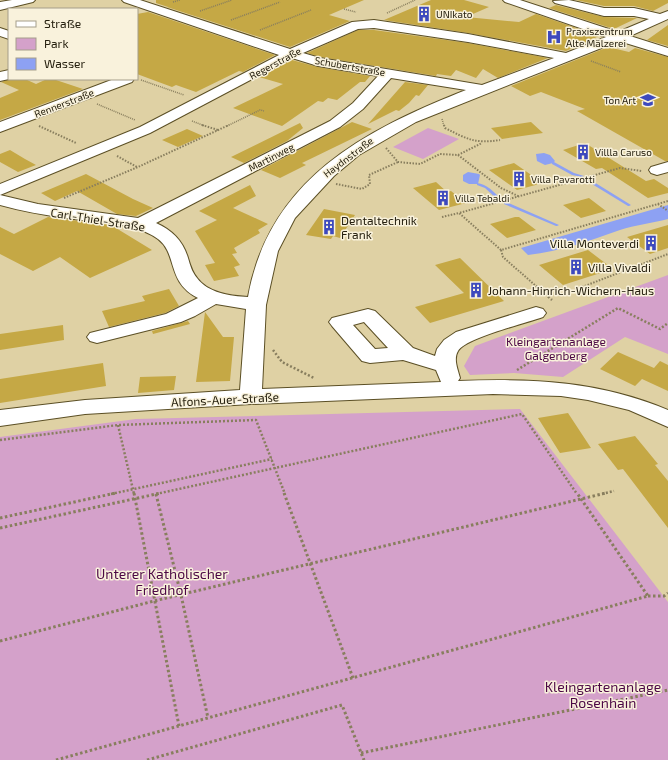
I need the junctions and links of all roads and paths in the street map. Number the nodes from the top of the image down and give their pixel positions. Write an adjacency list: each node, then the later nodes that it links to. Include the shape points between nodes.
1 (29, 0): 8 (street)
2 (128, 0): 11 (street, Schubertstraße)
3 (232, 0): 11 (path)
4 (415, 0): 12 (path, via 367,21)
5 (509, 0): 14 (street)
6 (568, 1): 10 (street, via 604,12)
7 (280, 2): 13 (path)
8 (0, 6)
9 (311, 10): 15 (path)
10 (664, 16): 14 (street, Haydnstraße)
11 (181, 18): 13 (street, Schubertstraße)
12 (367, 24): 17 (street, Regerstraße, via 351,27); 18 (street, Regerstraße)
13 (210, 28): 15 (street, Schubertstraße)
14 (618, 37): 16 (street); 18 (street, Haydnstraße)
15 (239, 38): 17 (street, Schubertstraße)
16 (668, 52)
17 (290, 54): 20 (street, Schubertstraße, via 324,63); 25 (street, Regerstraße)
18 (570, 56): 19 (path); 23 (street, Haydnstraße)
19 (621, 72)
20 (388, 73): 23 (street, Schubertstraße); 51 (street, Martinweg, via 358,106 335,124)
21 (138, 78): 25 (path)
22 (124, 80): 24 (street, Rennerstraße)
23 (484, 89): 26 (street, Haydnstraße)
24 (81, 97): 29 (street, Rennerstraße); 31 (path)
25 (201, 102): 28 (street, Regerstraße)
26 (431, 110): 33 (street, Haydnstraße); 35 (path, via 440,115 445,128)
27 (264, 111): 32 (path, via 260,110)
28 (177, 115): 31 (street, Regerstraße); 32 (path)
29 (22, 118): 30 (street, Rennerstraße); 36 (path)
30 (0, 127)
31 (152, 127): 36 (street, Regerstraße)
32 (218, 130): 39 (path)
33 (370, 140): 38 (path, via 384,145); 41 (street, Haydnstraße)
34 (500, 140): 35 (path)
35 (482, 143): 37 (path)
36 (99, 150): 39 (path); 42 (street, Regerstraße)
37 (458, 155): 38 (path, via 440,154 420,164); 43 (path, via 501,188)
38 (398, 162): 41 (path, via 369,175 370,184 362,189)
39 (138, 167): 47 (path)
40 (662, 168): 43 (path, via 650,172 620,168)
41 (316, 181): 57 (street, Haydnstraße, via 277,233 262,274)
42 (0, 190)
43 (518, 196): 49 (path)
44 (0, 200): 47 (street, Carl-Thiel-Straße)
45 (668, 201): 46 (path)
46 (657, 204): 48 (path); 52 (path)
47 (38, 209): 51 (street, Carl-Thiel-Straße)
48 (668, 211)
49 (460, 213): 50 (path); 52 (path)
50 (442, 217)
51 (141, 224): 55 (street, Carl-Thiel-Straße, via 160,231 169,238 175,246 187,279)
52 (502, 250): 56 (path, via 503,257)
53 (668, 254): 54 (path, via 583,286)
54 (579, 291)
55 (213, 297): 57 (street, Carl-Thiel-Straße, via 238,303); 61 (street, via 202,307 187,313)
56 (552, 300)
57 (257, 303): 60 (street, Haydnstraße)
58 (536, 313): 63 (street, via 463,336 447,349)
59 (668, 323): 64 (path, via 660,329 618,308)
60 (253, 334): 66 (path, via 271,348 282,362 323,382); 67 (street, Haydnstraße)
61 (97, 337)
62 (405, 353): 63 (street)
63 (445, 365): 65 (street)
64 (517, 370)
65 (451, 387): 66 (street, Alfons-Auer-Straße); 69 (street, Alfons-Auer-Straße, via 568,390 624,401)
66 (338, 393): 67 (street, Alfons-Auer-Straße)
67 (251, 397): 68 (street, Alfons-Auer-Straße, via 85,407)
68 (0, 418)
69 (668, 418)
70 (118, 425): 71 (path); 72 (path, via 256,420); 74 (path)
71 (0, 440)
72 (272, 459): 73 (path); 74 (path)
73 (274, 468): 76 (path); 78 (path, via 522,414); 81 (path)
74 (133, 490): 77 (path); 79 (path)
75 (614, 491): 78 (path)
76 (156, 494): 77 (path); 83 (path)
77 (135, 499): 80 (path); 85 (path)
78 (580, 499): 81 (path); 84 (path)
79 (0, 518)
80 (0, 528)
81 (312, 564): 83 (path); 87 (path)
82 (668, 593): 84 (path, via 664,596)
83 (181, 595): 85 (path); 89 (path)
84 (648, 596): 87 (path)
85 (154, 601): 86 (path); 90 (path)
86 (0, 641)
87 (353, 678): 89 (path)
88 (668, 690): 91 (path)
89 (208, 718): 90 (path)
90 (178, 726): 92 (path)
91 (361, 753): 93 (path, via 342,705); 94 (path)
92 (56, 760)
93 (147, 760)
94 (364, 760)

